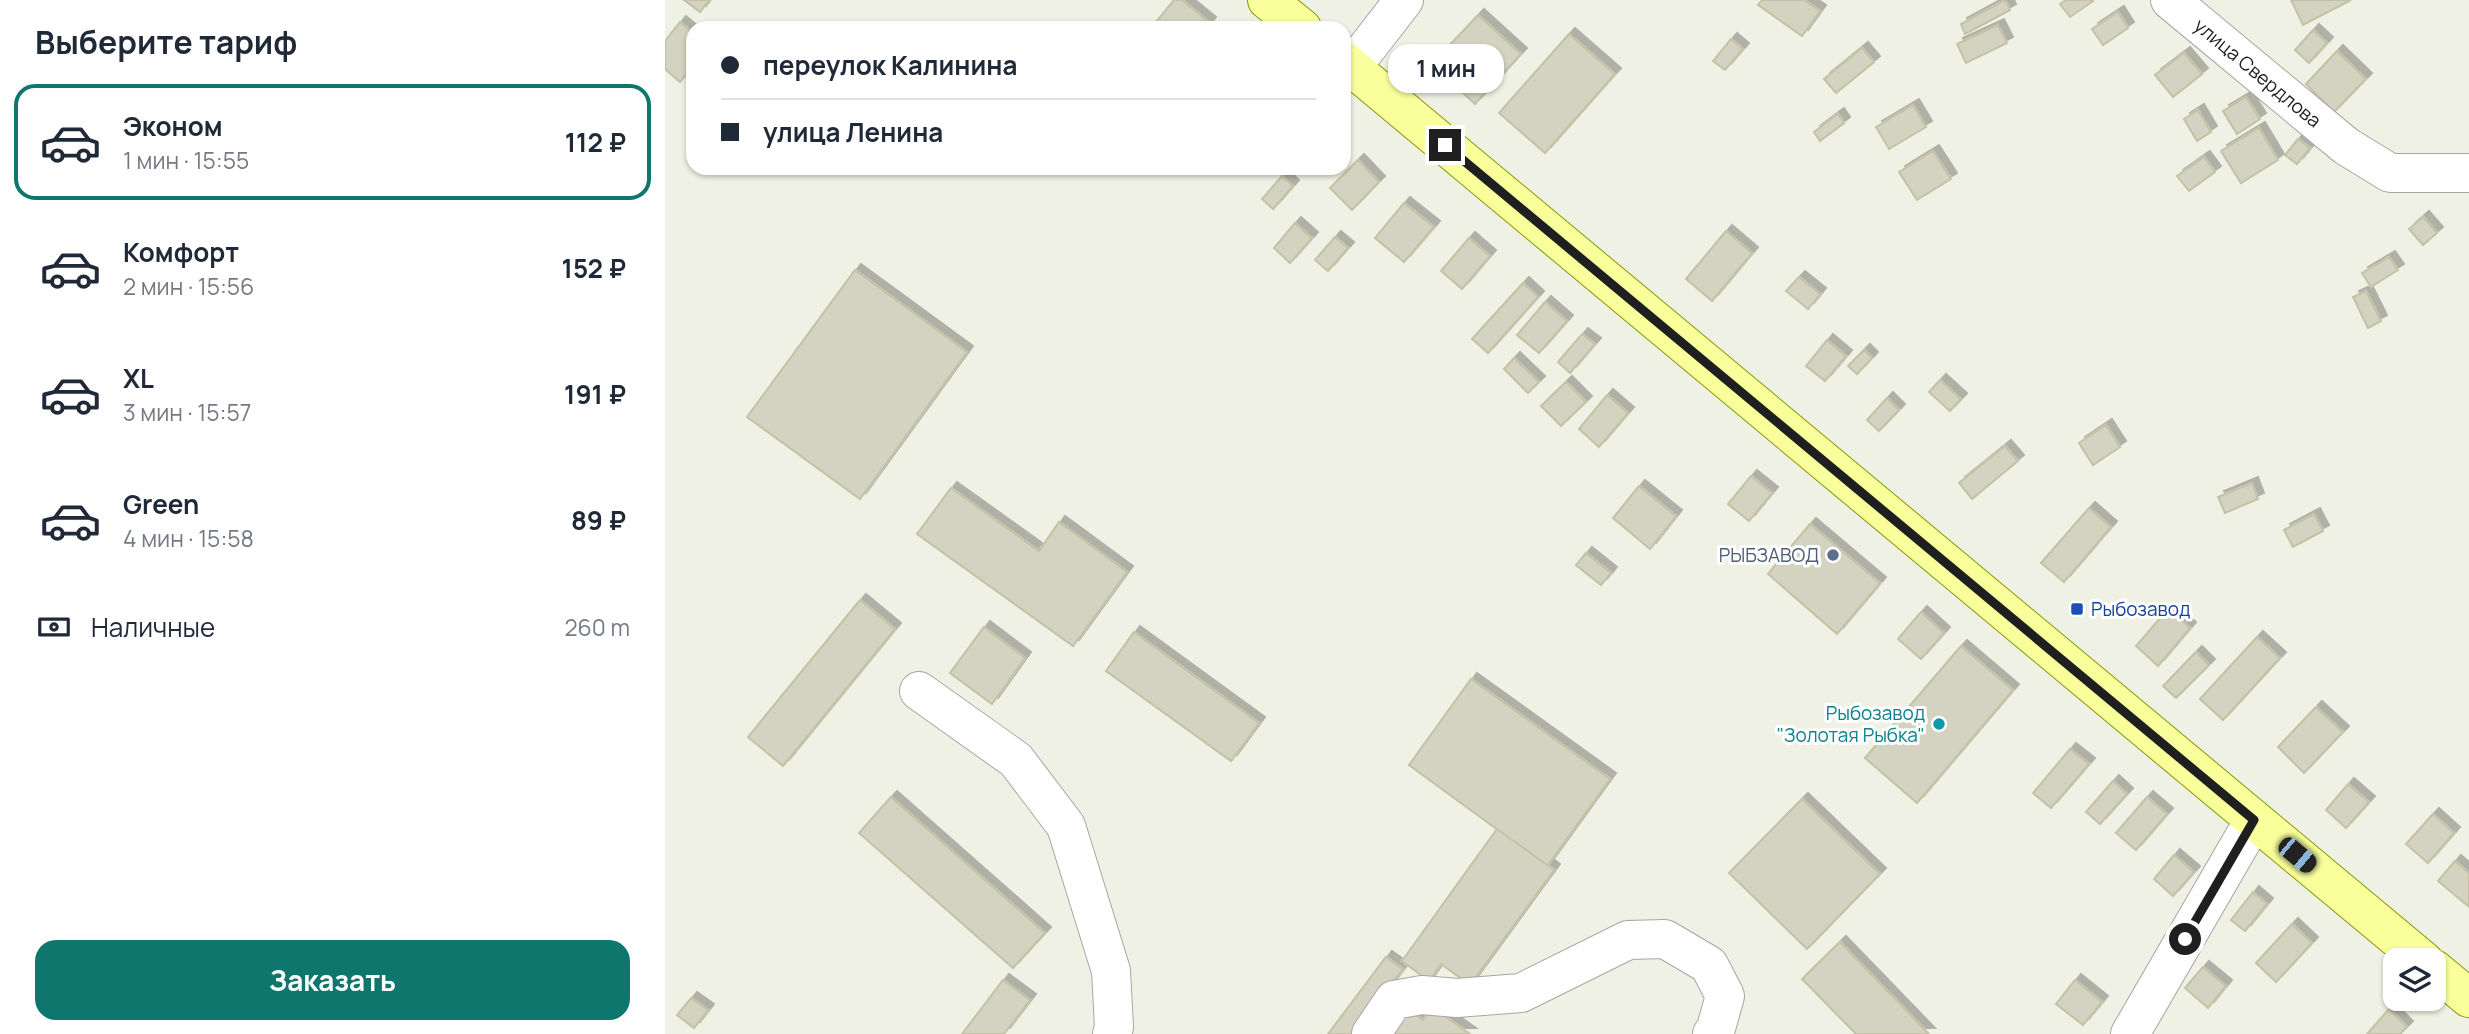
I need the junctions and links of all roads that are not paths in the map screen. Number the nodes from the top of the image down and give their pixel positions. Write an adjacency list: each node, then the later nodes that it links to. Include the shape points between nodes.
1 (1267, 0): 4 (main road)
2 (1404, 0): 5 (street)
3 (2170, 0): 7 (street, улица Свердлова, via 2346,146 2390,173)
4 (1293, 21)
5 (1351, 61)
6 (1351, 67): 9 (main road)
7 (2469, 173)
8 (919, 691): 13 (street, via 1016,760 1066,826 1111,971)
9 (2254, 820): 10 (main road); 16 (street)
10 (2408, 948)
11 (2446, 979): 12 (main road)
12 (2469, 998)
13 (1117, 1032)
14 (1371, 1034): 15 (street, via 1394,1000 1521,993 1628,940 1665,939 1709,965 1725,996)
15 (1711, 1034)
16 (2130, 1034)

